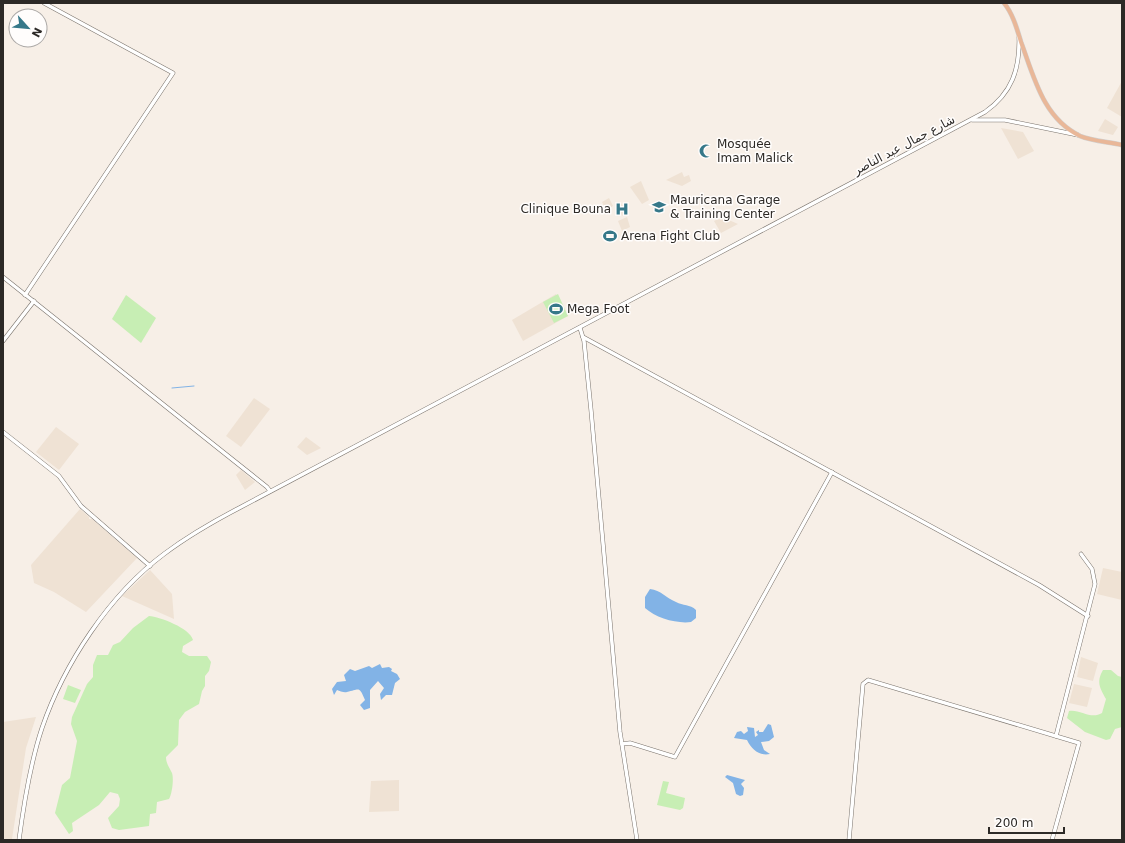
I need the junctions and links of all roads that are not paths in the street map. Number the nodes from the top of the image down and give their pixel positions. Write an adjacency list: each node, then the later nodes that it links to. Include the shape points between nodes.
1 (44, 3): 8 (street, via 173,73)
2 (1004, 3): 3 (main road)
3 (1018, 34): 4 (street, شارع جمال عبد الناصر, via 1018,64 1011,84 998,101); 5 (main road, via 1044,102 1059,120)
4 (971, 121): 5 (street, شارع جمال عبد الناصر, via 1005,120); 10 (street, شارع جمال عبد الناصر)
5 (1080, 136): 6 (main road)
6 (1122, 145)
7 (3, 277): 8 (street)
8 (25, 295): 9 (street)
9 (34, 301): 12 (street); 15 (street)
10 (580, 328): 11 (street); 15 (street, شارع جمال عبد الناصر)
11 (583, 337): 14 (street); 20 (street)
12 (3, 341)
13 (3, 432): 17 (street, via 59,476 81,506)
14 (832, 472): 18 (street, via 1046,589); 20 (street, via 675,757 630,743)
15 (270, 491): 17 (street, شارع جمال عبد الناصر, via 193,534)
16 (1080, 554): 18 (street, via 1092,569 1095,580)
17 (150, 566): 21 (street, شارع جمال عبد الناصر, via 99,620 58,689 32,762)
18 (1088, 616): 19 (street)
19 (1056, 736): 23 (street, via 865,681); 24 (street, via 1079,743)
20 (622, 744): 22 (street)
21 (19, 840)
22 (637, 840)
23 (849, 840)
24 (1052, 840)

